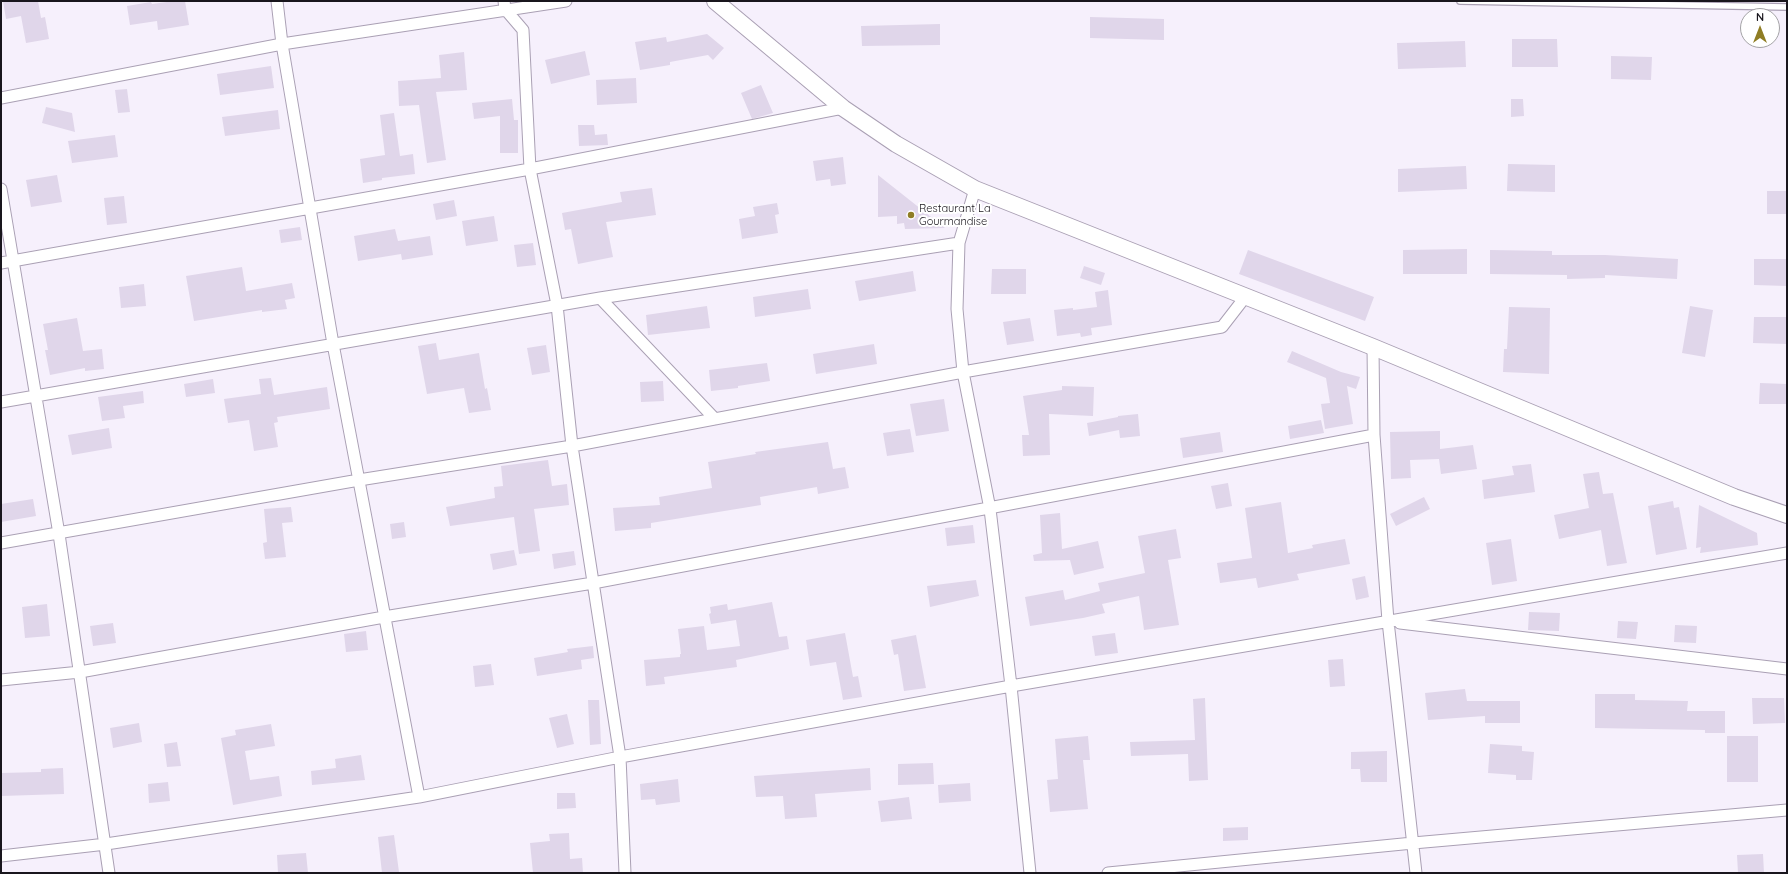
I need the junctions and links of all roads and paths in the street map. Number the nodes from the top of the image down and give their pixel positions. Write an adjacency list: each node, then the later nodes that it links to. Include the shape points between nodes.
1 (277, 1): 8 (street)
2 (566, 1): 6 (street)
3 (715, 1): 10 (main road)
4 (1460, 1): 5 (lane)
5 (1734, 3): 7 (lane)
6 (505, 5): 8 (street); 11 (street, via 523,30)
7 (1787, 7)
8 (282, 44): 9 (street); 14 (street)
9 (1, 98)
10 (843, 108): 11 (street); 13 (main road, via 896,144)
11 (530, 169): 14 (street); 20 (street)
12 (1, 189): 16 (street)
13 (975, 189): 15 (street); 18 (main road)
14 (310, 208): 16 (street); 21 (street)
15 (959, 243): 19 (street); 23 (street, via 957,309)
16 (14, 261): 17 (street); 24 (street)
17 (1, 263)
18 (1246, 296): 22 (main road); 23 (street, via 1222,327)
19 (600, 298): 20 (street); 26 (street)
20 (557, 305): 21 (street); 28 (street)
21 (333, 344): 24 (street); 29 (street)
22 (1373, 347): 27 (street); 31 (main road, via 1726,494)
23 (963, 372): 26 (street); 30 (street)
24 (36, 395): 25 (street); 32 (street)
25 (1, 402)
26 (715, 419): 28 (street)
27 (1374, 435): 30 (street); 37 (street)
28 (572, 446): 29 (street); 35 (street)
29 (359, 480): 32 (street); 36 (street)
30 (990, 509): 35 (street); 41 (street)
31 (1787, 515)
32 (59, 534): 33 (street); 39 (street)
33 (1, 543)
34 (1787, 553): 37 (street)
35 (593, 583): 36 (street); 42 (street)
36 (384, 617): 39 (street); 43 (street)
37 (1388, 622): 38 (street); 41 (street); 45 (street)
38 (1787, 669)
39 (80, 672): 40 (street); 46 (street)
40 (1, 680)
41 (1011, 686): 42 (street); 50 (street)
42 (620, 757): 43 (street); 49 (street)
43 (418, 797): 46 (street)
44 (1787, 810): 45 (street)
45 (1412, 843): 51 (street); 52 (street)
46 (106, 844): 47 (street); 48 (street)
47 (1, 856)
48 (109, 873)
49 (625, 873)
50 (1030, 873)
51 (1108, 873)
52 (1416, 873)

